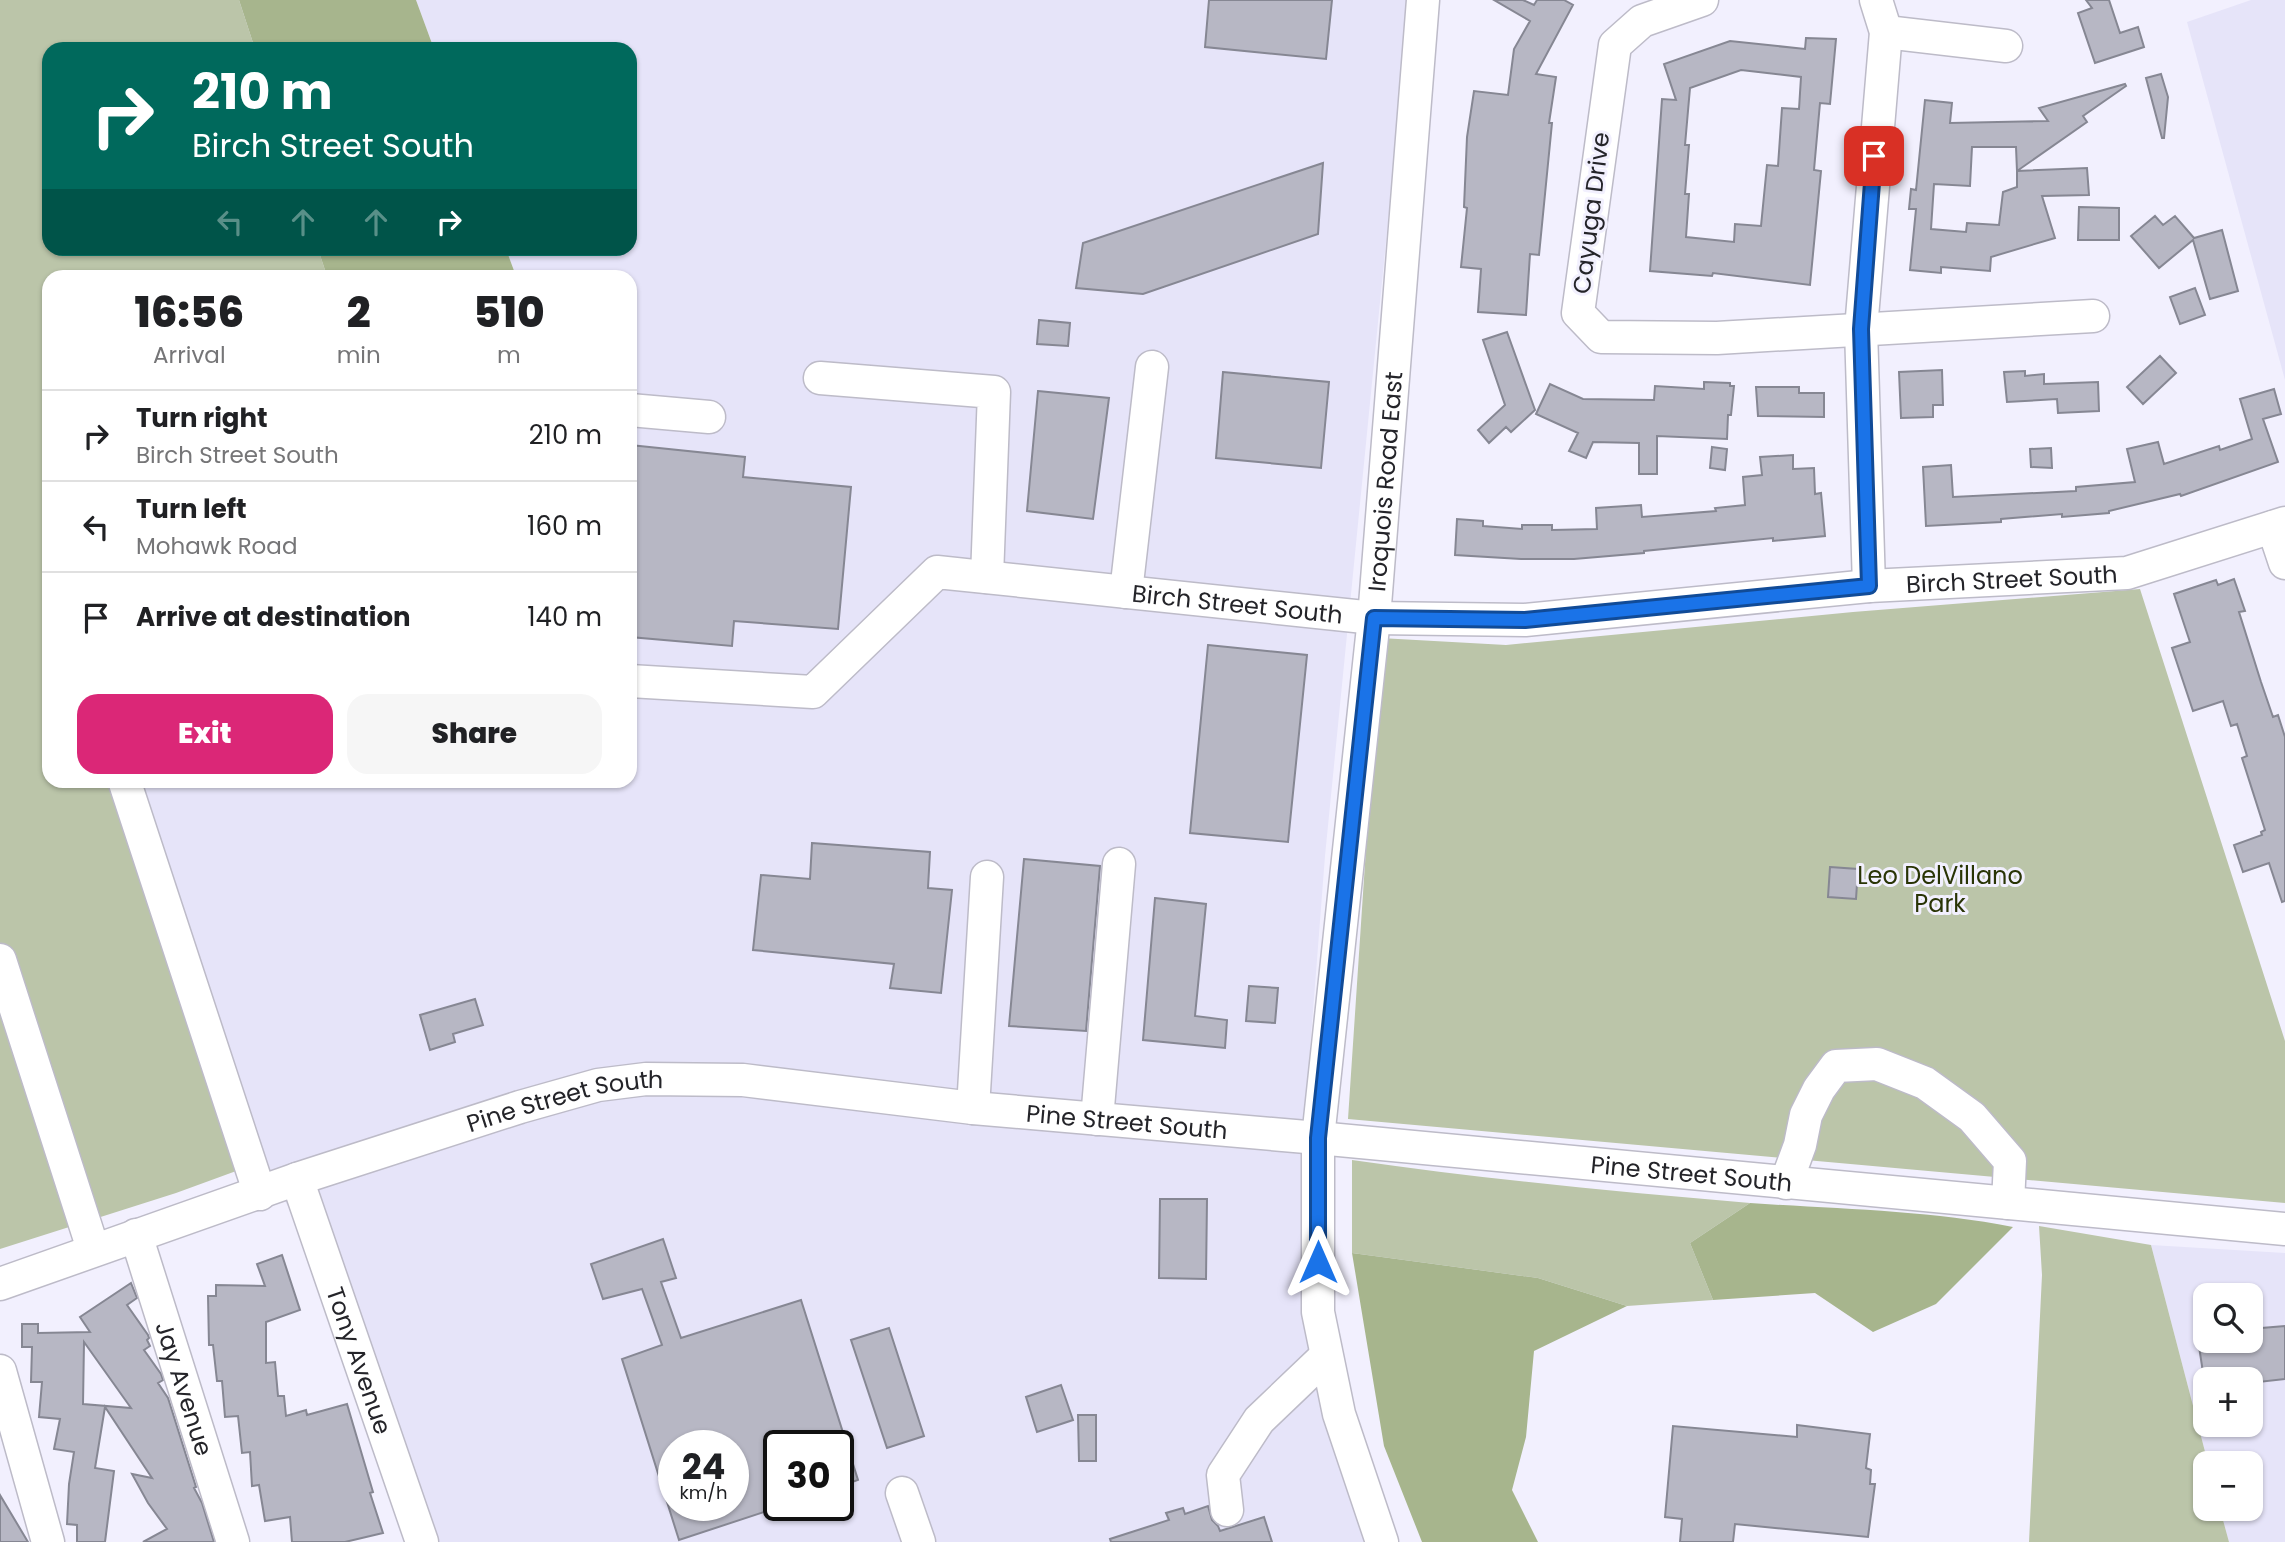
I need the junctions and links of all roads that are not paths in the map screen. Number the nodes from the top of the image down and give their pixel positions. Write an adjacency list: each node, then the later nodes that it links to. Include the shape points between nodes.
1 (1423, 0): 17 (street, Iroquois Road East)
2 (1702, 0): 7 (street, Cayuga Drive, via 1642,21 1615,45 1578,313 1601,337 1717,338)
3 (1876, 0): 4 (street)
4 (1886, 32): 5 (street); 7 (street)
5 (2006, 46)
6 (2092, 316): 7 (street)
7 (1861, 329): 15 (street)
8 (1152, 367): 16 (street)
9 (820, 378): 14 (street, via 994,393)
10 (637, 411): 11 (street)
11 (709, 417)
12 (2279, 525): 13 (street); 15 (street, Birch Street South, via 2127,573)
13 (2285, 563)
14 (987, 577): 16 (street, Birch Street South); 18 (street, Birch Street South, via 937,572 813,692)
15 (1869, 586): 17 (street, Birch Street South, via 1525,620)
16 (1126, 592): 17 (street, Birch Street South)
17 (1374, 618): 25 (street, Iroquois Road East)
18 (637, 681)
19 (127, 788): 28 (street)
20 (1119, 864): 24 (street)
21 (987, 877): 23 (street)
22 (0, 960): 32 (street)
23 (973, 1108): 24 (street, Pine Street South); 26 (street, Pine Street South, via 743,1080 646,1079 598,1085 520,1107)
24 (1097, 1119): 25 (street, Pine Street South)
25 (1318, 1138): 27 (street, Pine Street South); 34 (street, Iroquois Road East, via 1318,1312)
26 (297, 1179): 28 (street, Pine Street South); 40 (street, Tony Avenue)
27 (1786, 1183): 29 (street, Pine Street South); 29 (street, via 1806,1115 1836,1066 1877,1063 1925,1083 1972,1117 2010,1161)
28 (260, 1194): 31 (street, Pine Street South)
29 (2008, 1203): 30 (street, Pine Street South)
30 (2285, 1229)
31 (136, 1235): 32 (street, Pine Street South); 39 (street, Jay Avenue)
32 (93, 1250): 33 (street, Pine Street South)
33 (0, 1284)
34 (1326, 1356): 37 (street, via 1259,1420 1223,1475); 42 (street, Iroquois Road East, via 1339,1414)
35 (0, 1371): 38 (street)
36 (902, 1493): 41 (street)
37 (1227, 1510)
38 (48, 1542)
39 (233, 1542)
40 (422, 1542)
41 (919, 1542)
42 (1382, 1542)

